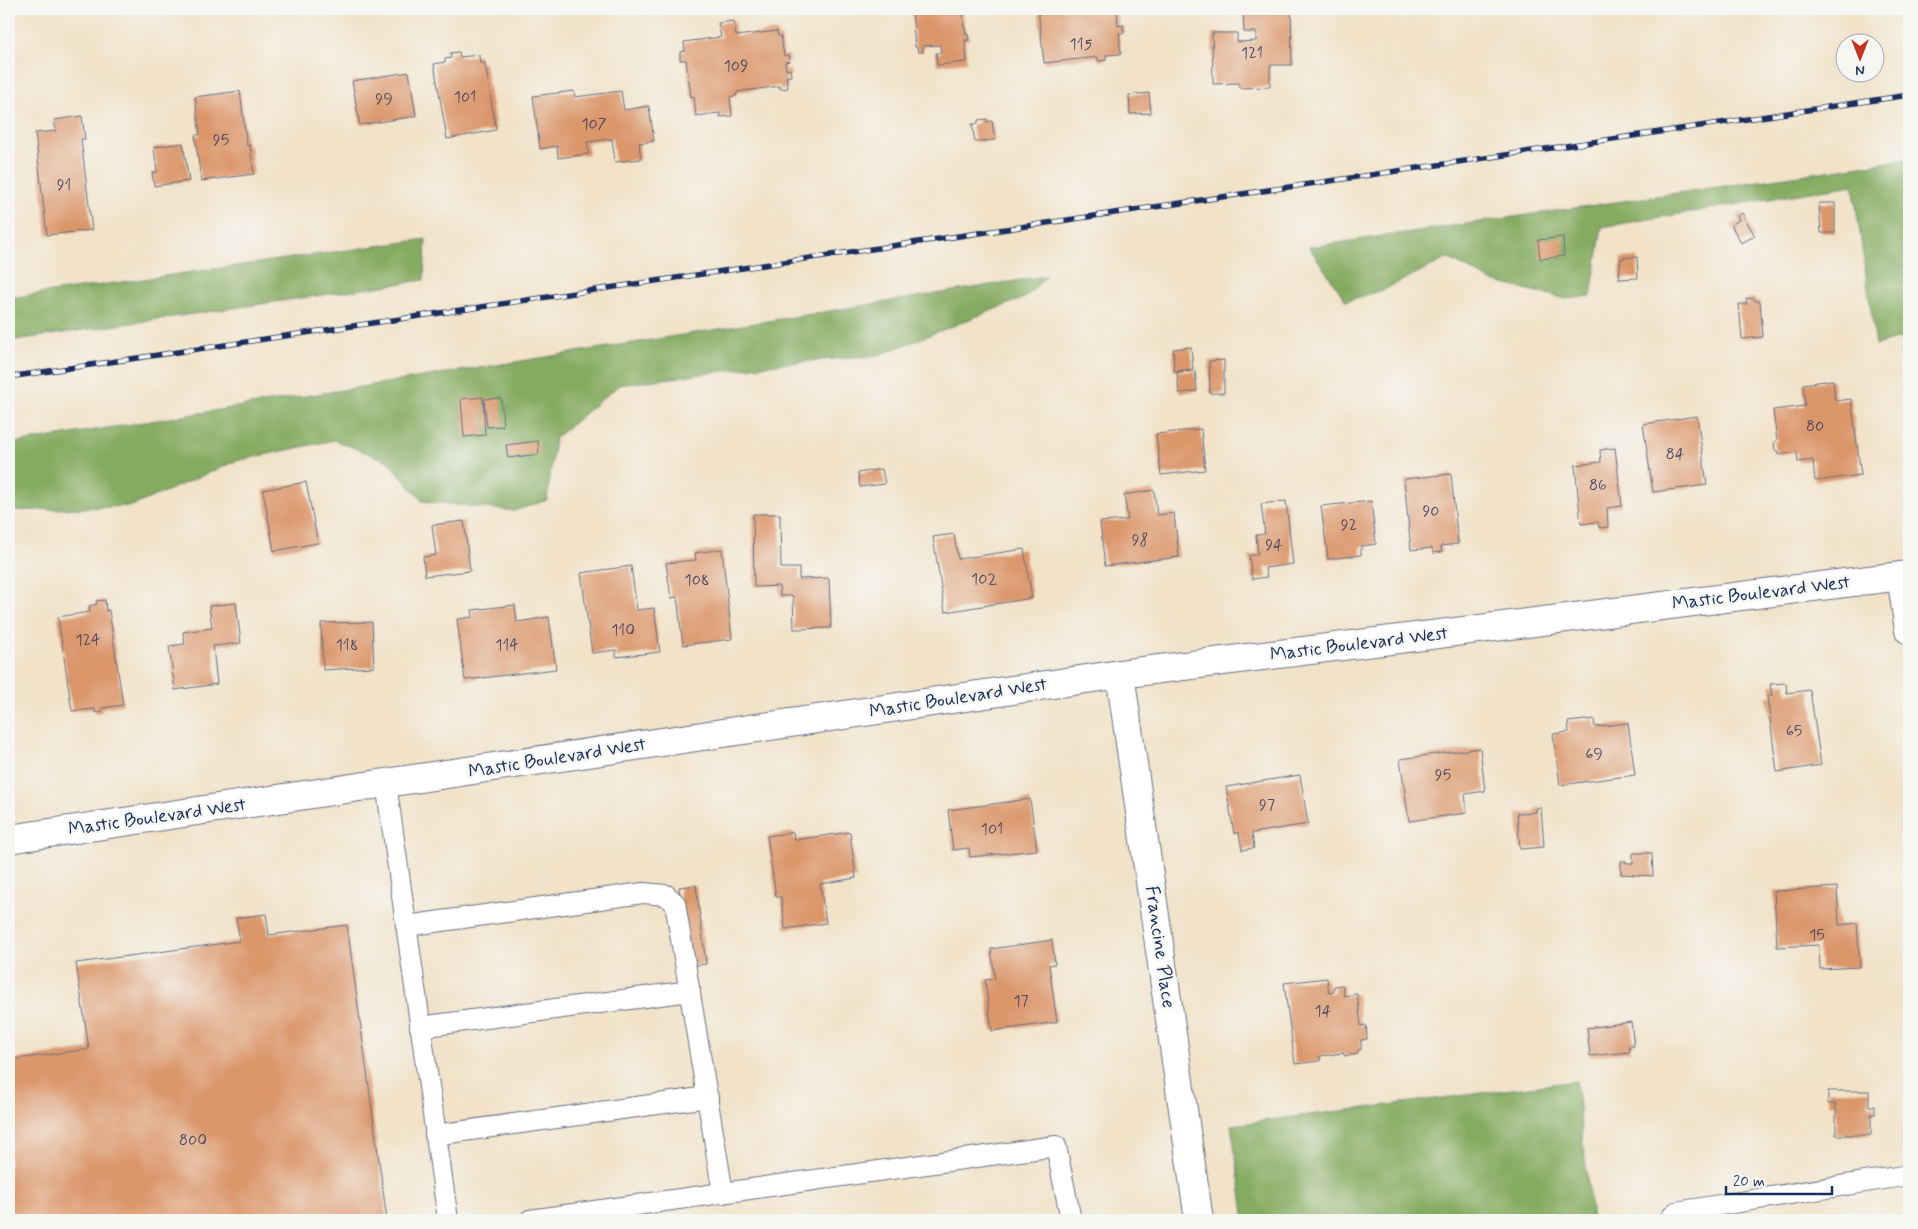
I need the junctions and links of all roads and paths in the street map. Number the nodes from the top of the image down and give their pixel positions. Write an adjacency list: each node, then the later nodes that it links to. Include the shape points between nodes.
1 (1905, 575): 2 (street); 3 (street, Mastic Boulevard West)
2 (1909, 630)
3 (1120, 674): 4 (street, Mastic Boulevard West); 16 (street, Francine Place)
4 (386, 783): 5 (street, Mastic Boulevard West); 6 (lane)
5 (9, 839)
6 (406, 926): 7 (lane, via 643,893 666,895 675,903); 8 (lane)
7 (690, 991): 8 (lane); 9 (lane)
8 (420, 1027): 10 (lane)
9 (708, 1097): 10 (lane); 12 (lane)
10 (435, 1134): 13 (lane)
11 (1909, 1175): 17 (lane, via 1676,1212)
12 (723, 1193): 14 (lane); 15 (lane, via 1056,1146)
13 (448, 1220)
14 (530, 1220)
15 (1071, 1220)
16 (1200, 1220)
17 (1669, 1220)

